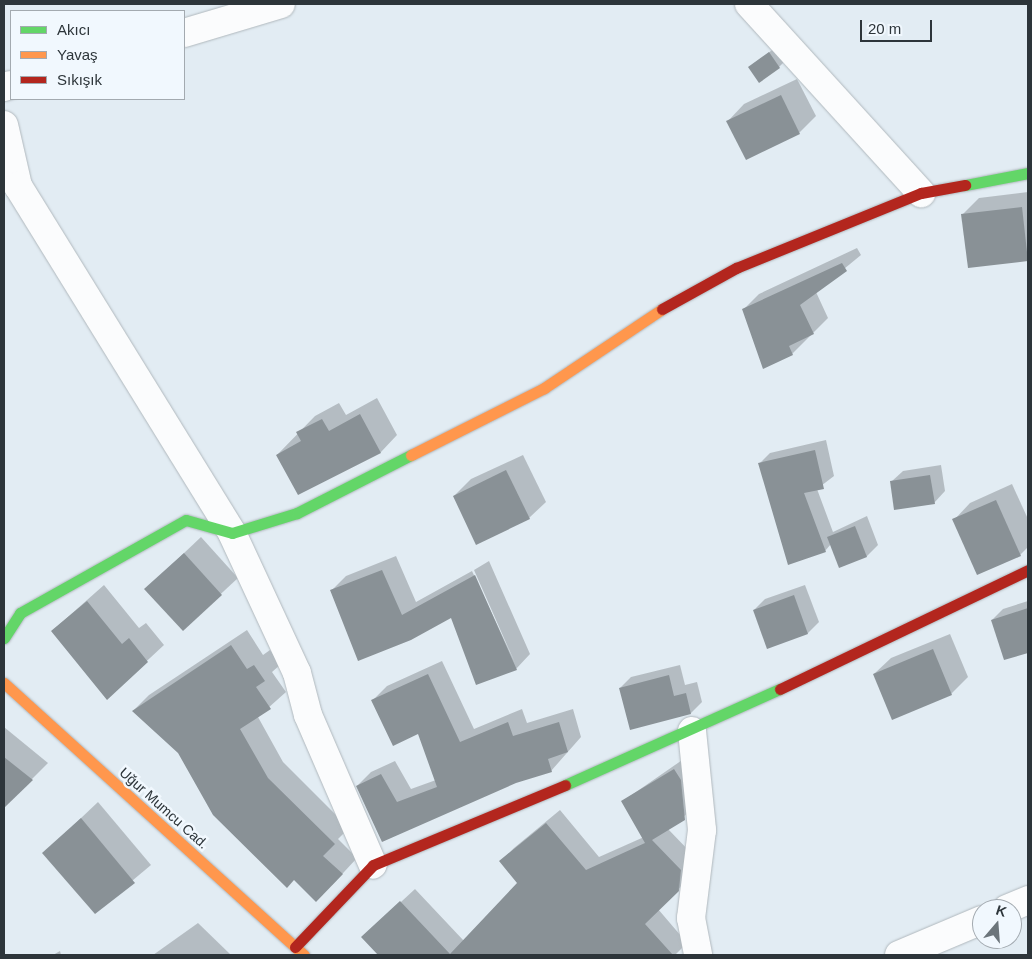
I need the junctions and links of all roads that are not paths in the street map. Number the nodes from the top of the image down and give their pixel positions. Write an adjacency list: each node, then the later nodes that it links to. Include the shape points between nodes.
1 (281, 4): 3 (street)
2 (749, 4): 6 (street)
3 (185, 33)
4 (4, 125): 7 (street, via 23,195 62,264 135,370)
5 (1028, 173): 6 (street)
6 (921, 193): 7 (street, via 736,268 632,326 544,388 297,513)
7 (232, 533): 9 (street, via 186,520 20,613); 12 (street, via 298,673 308,715)
8 (1028, 570): 11 (street)
9 (4, 638)
10 (4, 683): 14 (street, Uğur Mumcu Cad.)
11 (692, 730): 12 (street); 16 (street, via 702,830 691,918)
12 (373, 865): 14 (street)
13 (972, 924): 17 (street)
14 (294, 947): 15 (street, Uğur Mumcu Cad.)
15 (304, 955)
16 (698, 955)
17 (899, 955)

